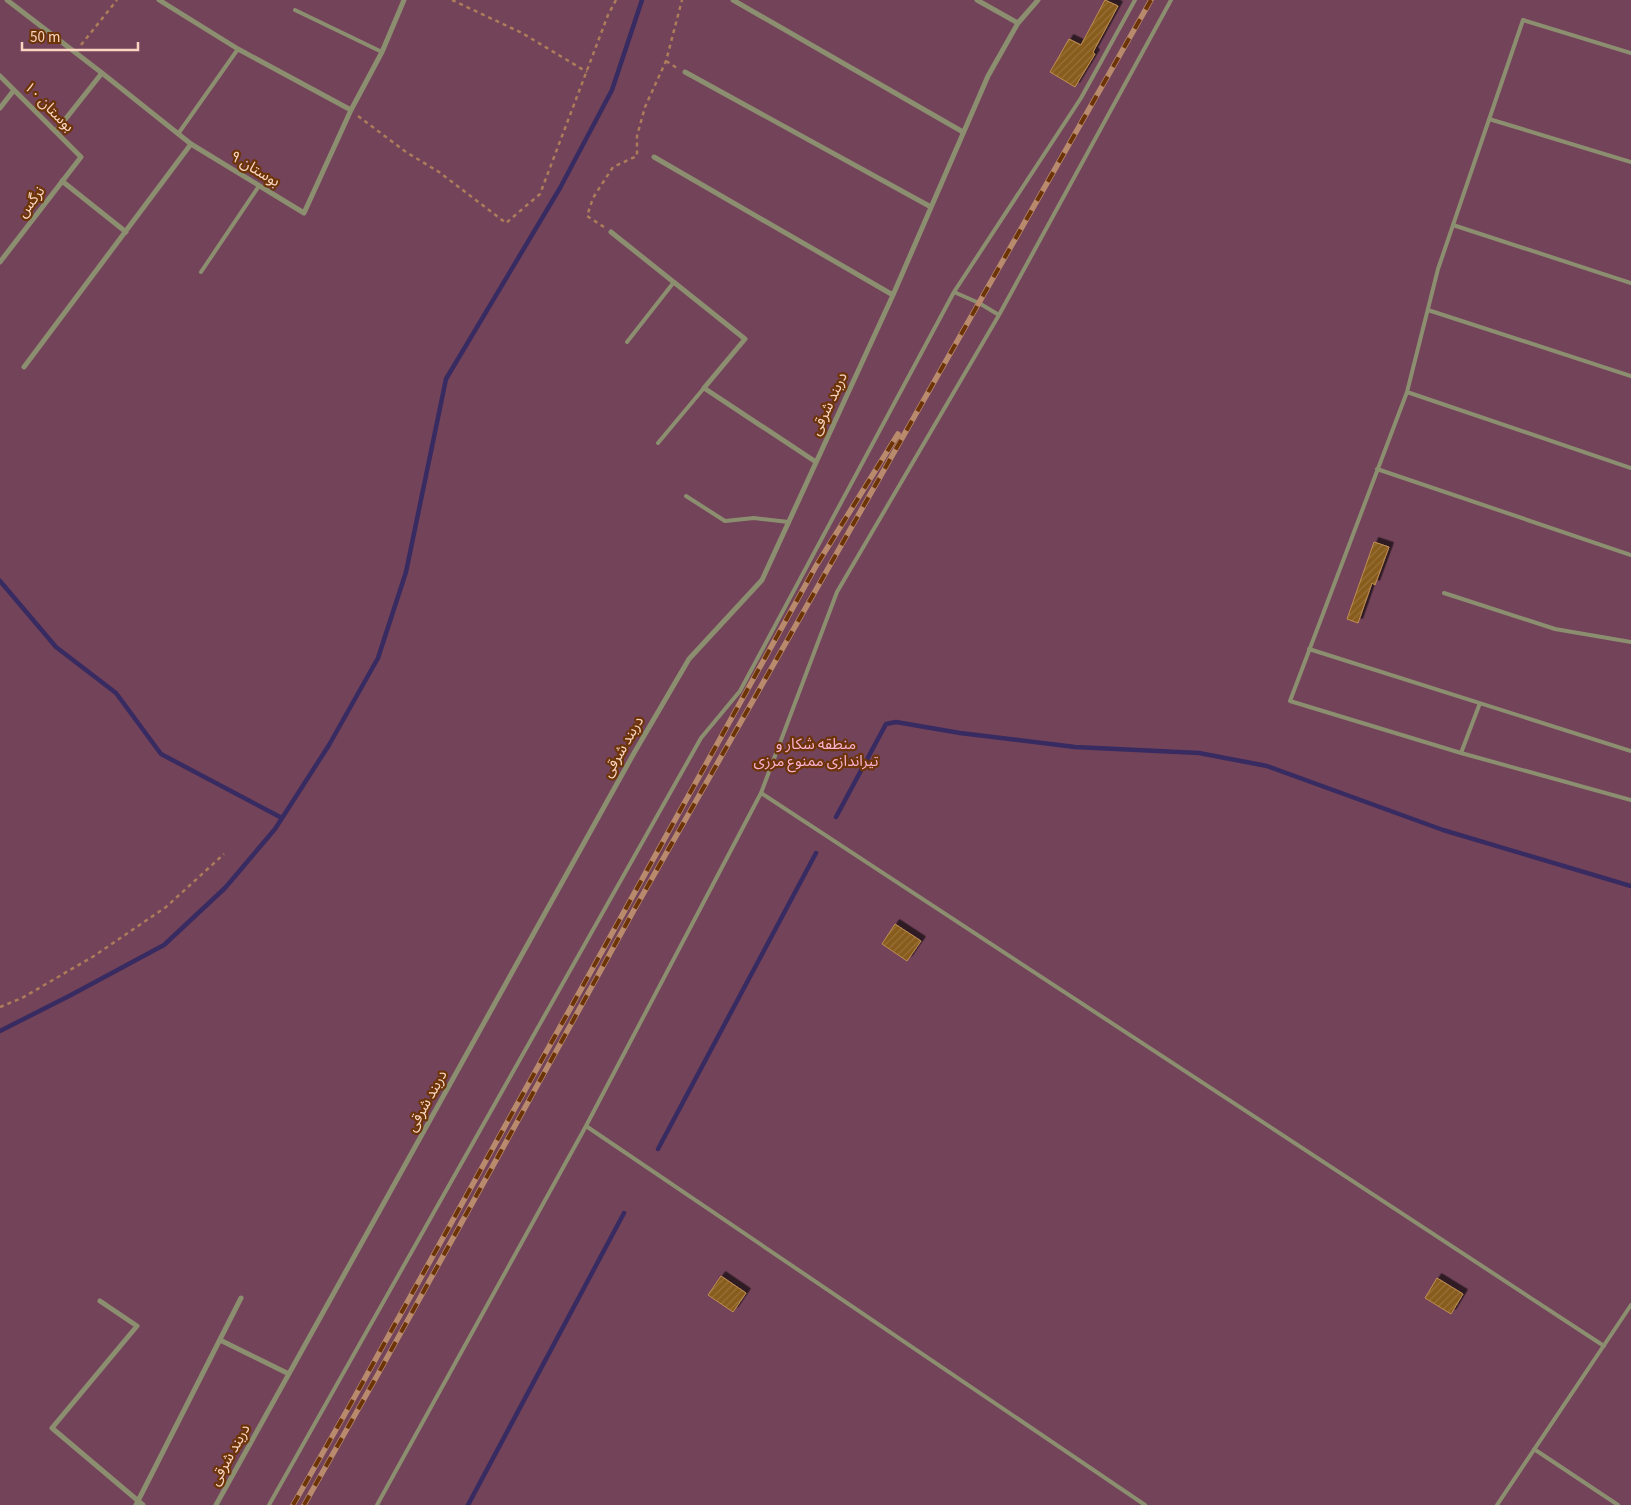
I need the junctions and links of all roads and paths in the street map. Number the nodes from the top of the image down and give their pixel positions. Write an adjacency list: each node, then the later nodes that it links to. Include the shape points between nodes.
1 (6, 0): 16 (street, بوستان ۹)
2 (118, 0): 16 (path)
3 (159, 0): 15 (street)
4 (404, 0): 17 (street, بوستان ۹)
5 (452, 0): 19 (path, via 522,33)
6 (616, 0): 19 (path)
7 (682, 0): 39 (path, via 666,61 645,106 637,136 637,156 613,167 593,198 587,216)
8 (733, 0): 28 (street)
9 (976, 0): 14 (street)
10 (1038, 0): 14 (street, دربند شرقی)
11 (1135, 0): 44 (lane, via 1081,98)
12 (1171, 0): 47 (lane)
13 (294, 10): 17 (lane)
14 (1018, 23): 28 (street, دربند شرقی, via 988,76)
15 (238, 49): 25 (street); 29 (lane)
16 (75, 52): 21 (street, بوستان ۹)
17 (382, 52): 25 (street, بوستان ۹)
18 (1631, 53): 26 (lane, via 1523,20)
19 (587, 72): 25 (path, via 540,194 506,224)
20 (685, 72): 36 (street)
21 (102, 73): 27 (street); 29 (street, بوستان ۹)
22 (0, 76): 23 (street, بوستان ۱۰)
23 (14, 90): 24 (street); 27 (street, بوستان ۱۰)
24 (0, 108)
25 (351, 110): 35 (street, بوستان ۹, via 304,213)
26 (1489, 120): 33 (lane); 37 (lane)
27 (56, 131): 31 (street, بوستان ۱۰)
28 (963, 132): 36 (street, دربند شرقی)
29 (178, 134): 30 (street, بوستان ۹)
30 (191, 144): 35 (street, بوستان ۹); 38 (street)
31 (81, 157): 34 (street, نرگس)
32 (654, 157): 45 (street)
33 (1631, 162)
34 (62, 181): 38 (street); 40 (street, نرگس)
35 (258, 186): 41 (lane)
36 (931, 207): 45 (street, دربند شرقی)
37 (1453, 225): 43 (lane); 46 (lane)
38 (126, 232): 49 (street)
39 (611, 232): 42 (street)
40 (0, 262)
41 (201, 272)
42 (674, 282): 48 (lane); 51 (street, via 745,339)
43 (1631, 283)
44 (954, 292): 47 (lane); 80 (lane, via 740,691 701,738)
45 (893, 295): 54 (street, دربند شرقی)
46 (1428, 310): 50 (lane); 52 (lane)
47 (999, 315): 66 (lane, via 837,592)
48 (627, 342)
49 (24, 367)
50 (1631, 376)
51 (704, 388): 53 (lane); 54 (street)
52 (1407, 392): 55 (lane); 56 (lane)
53 (658, 442)
54 (816, 462): 58 (street, دربند شرقی)
55 (1631, 468)
56 (1378, 469): 59 (lane); 62 (lane)
57 (686, 496): 58 (lane, via 725,521 754,518)
58 (789, 522): 76 (street, دربند شرقی, via 762,580 688,659)
59 (1631, 555)
60 (1444, 593): 61 (lane, via 1554,629)
61 (1631, 642)
62 (1309, 649): 63 (lane); 65 (lane, via 1290,701)
63 (1480, 703): 64 (lane); 65 (lane)
64 (1631, 751)
65 (1461, 753): 67 (lane)
66 (761, 793): 70 (lane); 75 (lane)
67 (1631, 800)
68 (224, 854): 69 (path, via 166,907 94,956 22,998)
69 (0, 1007)
70 (586, 1126): 81 (lane); 82 (lane)
71 (241, 1298): 74 (street)
72 (100, 1301): 78 (street, via 137,1326 52,1428)
73 (1631, 1305): 75 (lane)
74 (220, 1340): 76 (street); 78 (street)
75 (1604, 1346): 77 (lane)
76 (288, 1374): 79 (street, دربند شرقی)
77 (1534, 1449): 83 (lane); 84 (lane)
78 (139, 1504)
79 (216, 1505)
80 (269, 1505)
81 (378, 1505)
82 (1146, 1505)
83 (1497, 1505)
84 (1618, 1505)

